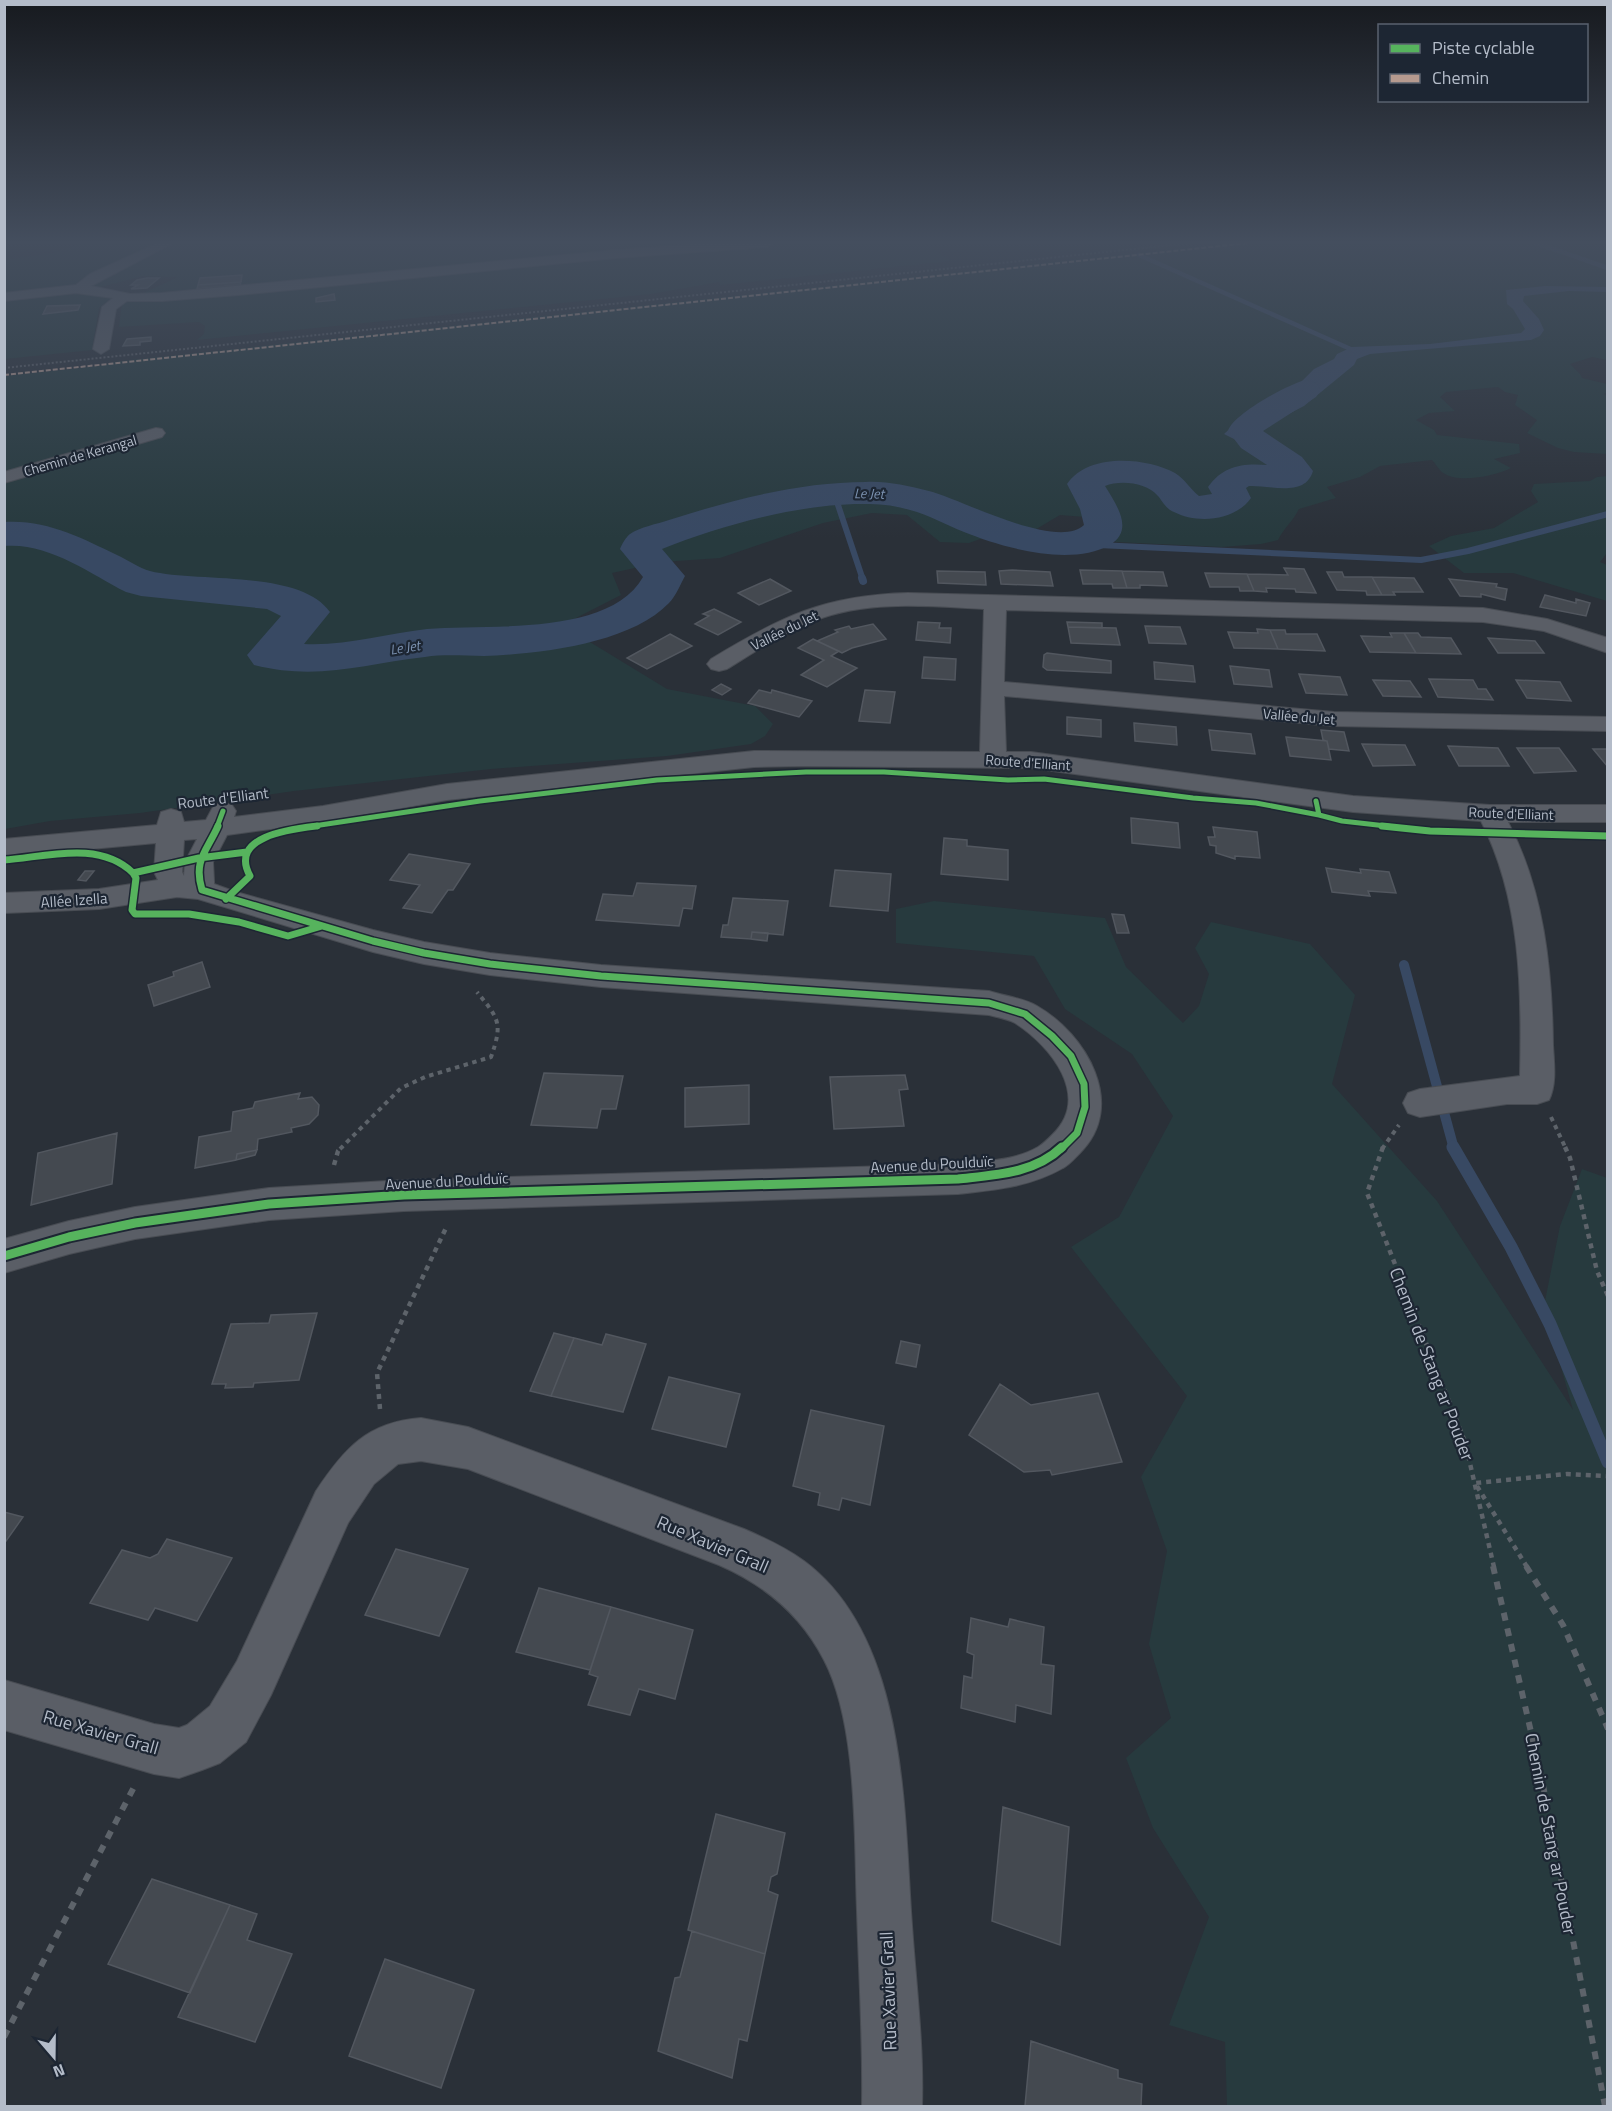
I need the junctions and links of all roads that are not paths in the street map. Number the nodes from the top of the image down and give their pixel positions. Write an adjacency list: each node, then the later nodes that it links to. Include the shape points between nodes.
1 (102, 342): 2 (street)
2 (101, 349)
3 (156, 433): 4 (street, Chemin de Kerangal)
4 (4, 478)
5 (995, 603): 6 (street, Vallée du Jet, via 1483,615 1539,623); 7 (street, Vallée du Jet, via 899,601 823,610 788,624); 8 (street)
6 (1608, 646)
7 (719, 664)
8 (992, 688): 9 (street, Vallée du Jet, via 1334,719); 10 (street)
9 (1608, 724)
10 (993, 758): 11 (street, Route d'Elliant, via 1063,764 1326,802); 13 (street, Route d'Elliant, via 754,759 447,792 323,814)
11 (1490, 813): 12 (street, Route d'Elliant); 18 (street, via 1517,875 1529,932 1538,1032 1538,1090 1507,1090)
12 (1608, 814)
13 (220, 820): 14 (street, Route d'Elliant); 16 (street, via 199,858 197,877)
14 (170, 826): 15 (street, Route d'Elliant); 16 (street, via 170,879)
15 (4, 847)
16 (202, 892): 17 (street, Allée Izella); 19 (street, Avenue du Poulduïc, via 373,941 490,964 601,976 989,1003 1024,1014 1071,1056 1084,1084 1085,1107 1077,1133 1052,1157 1013,1173 958,1179 457,1193 214,1209 109,1228)
17 (4, 903)
18 (1420, 1103)
19 (4, 1256)
20 (4, 1705): 21 (street, Rue Xavier Grall, via 154,1749 179,1753 202,1745 228,1724 254,1678 332,1507 361,1464 384,1447 416,1438 448,1443 714,1540 802,1589 824,1615 863,1697 874,1752)
21 (892, 2106)

